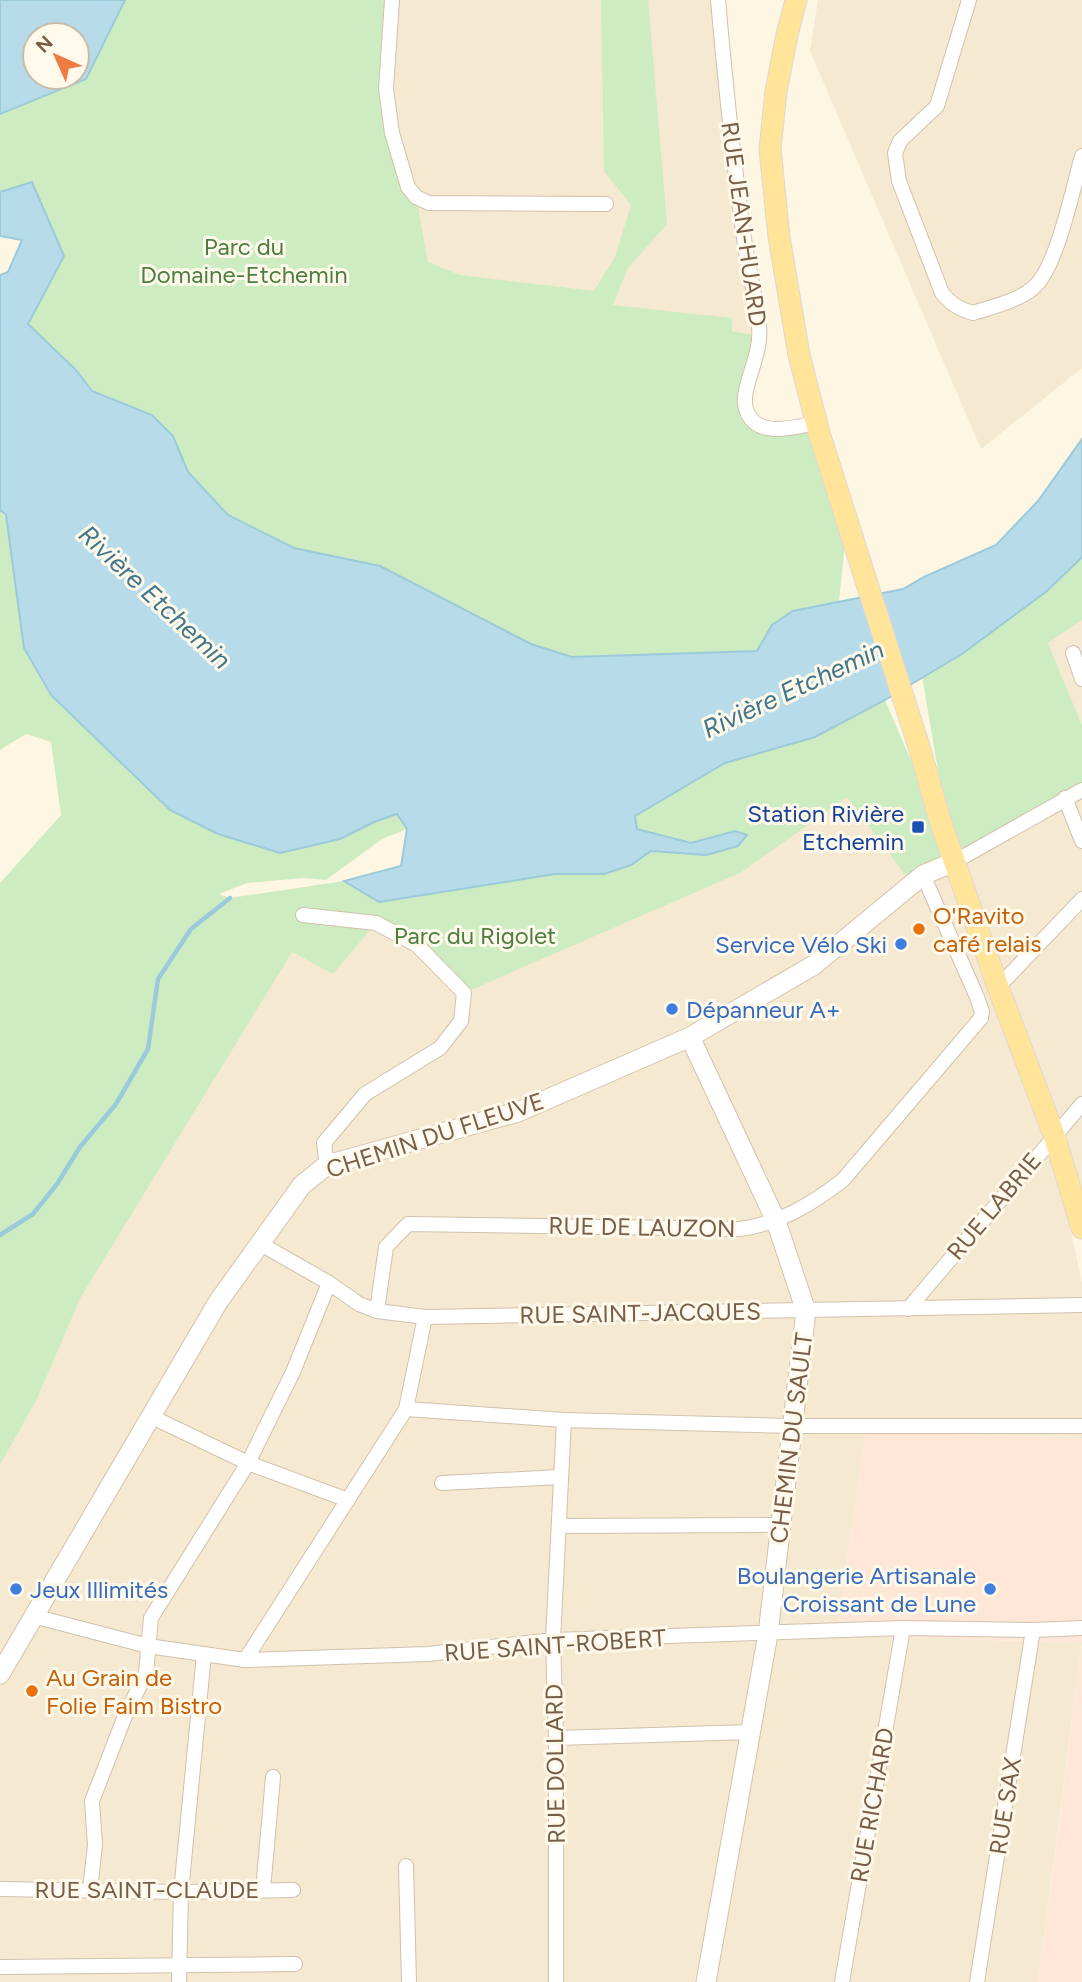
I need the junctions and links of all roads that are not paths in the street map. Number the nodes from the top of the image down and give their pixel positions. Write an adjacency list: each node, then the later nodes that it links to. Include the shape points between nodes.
1 (392, 0): 6 (street, via 386,89 392,133 408,187 416,197 429,203)
2 (718, 0): 7 (street, RUE JEAN-HUARD, via 730,132 761,336 744,405 752,420 769,428)
3 (796, 0): 7 (main road, via 776,91 770,149 792,316)
4 (970, 0): 5 (street, via 937,106 900,141 895,153 900,181 948,300 973,313 1030,291 1039,283 1052,257)
5 (1082, 156)
6 (606, 204)
7 (816, 423): 13 (main road)
8 (1073, 653): 9 (street)
9 (1082, 679)
10 (1082, 790): 11 (street)
11 (1065, 798): 12 (street); 13 (street)
12 (1082, 841)
13 (954, 862): 14 (street, CHEMIN DU FLEUVE); 17 (main road)
14 (923, 875): 18 (street, CHEMIN DU FLEUVE, via 814,965); 22 (street, RUE DE LAUZON, via 981,1018 843,1180 821,1198)
15 (1082, 899): 17 (street)
16 (303, 915): 21 (street, via 376,923 417,945 464,993 461,1021 440,1048 365,1094 343,1118 324,1143)
17 (998, 986): 20 (main road)
18 (690, 1037): 21 (street, CHEMIN DU FLEUVE, via 518,1112); 22 (street, CHEMIN DU SAULT)
19 (1082, 1104): 20 (street, RUE LABRIE)
20 (1054, 1135): 23 (main road); 27 (street, RUE LABRIE)
21 (327, 1165): 24 (street, CHEMIN DU FLEUVE, via 302,1185)
22 (776, 1221): 28 (street, RUE DE LAUZON, via 740,1229 408,1224 386,1247); 29 (street, CHEMIN DU SAULT)
23 (1082, 1228)
24 (259, 1243): 25 (street, RUE SAINT-JACQUES); 32 (street, CHEMIN DU FLEUVE)
25 (329, 1283): 28 (street, RUE SAINT-JACQUES); 36 (street, via 293,1372)
26 (1082, 1305): 27 (street, RUE SAINT-JACQUES)
27 (908, 1308): 29 (street, RUE SAINT-JACQUES)
28 (377, 1311): 30 (street, RUE SAINT-JACQUES)
29 (806, 1311): 30 (street, RUE SAINT-JACQUES); 34 (street, CHEMIN DU SAULT)
30 (425, 1317): 31 (street)
31 (406, 1409): 33 (street); 39 (street)
32 (150, 1416): 36 (street); 42 (street, CHEMIN DU FLEUVE)
33 (564, 1420): 34 (street); 37 (street, RUE DOLLARD)
34 (793, 1426): 35 (street); 40 (street, CHEMIN DU SAULT)
35 (1082, 1426)
36 (248, 1463): 39 (street); 48 (street, via 151,1618)
37 (560, 1477): 38 (street); 41 (street, RUE DOLLARD)
38 (442, 1483)
39 (348, 1500): 50 (street)
40 (781, 1525): 41 (street); 46 (street, CHEMIN DU SAULT)
41 (560, 1526): 47 (street, RUE DOLLARD)
42 (33, 1616): 48 (street, RUE SAINT-ROBERT); 51 (street, CHEMIN DU FLEUVE)
43 (903, 1628): 45 (street, RUE SAINT-ROBERT); 46 (street, RUE SAINT-ROBERT); 68 (street, RUE RICHARD)
44 (1082, 1629): 45 (street, RUE SAINT-ROBERT)
45 (1033, 1630): 69 (street, RUE SAX)
46 (768, 1634): 47 (street, RUE SAINT-ROBERT); 52 (street, CHEMIN DU SAULT)
47 (553, 1640): 50 (street, RUE SAINT-ROBERT, via 428,1654); 53 (street, RUE DOLLARD)
48 (148, 1646): 49 (street, RUE SAINT-ROBERT); 57 (street, via 146,1673 92,1801 95,1845)
49 (204, 1654): 50 (street, RUE SAINT-ROBERT); 60 (street)
50 (245, 1660)
51 (0, 1674)
52 (750, 1732): 53 (street); 67 (street, CHEMIN DU SAULT)
53 (556, 1738): 66 (street, RUE DOLLARD)
54 (273, 1777): 58 (street)
55 (406, 1866): 65 (street)
56 (0, 1889): 57 (street, RUE SAINT-CLAUDE)
57 (90, 1890): 60 (street, RUE SAINT-CLAUDE)
58 (263, 1890): 59 (street, RUE SAINT-CLAUDE); 60 (street, RUE SAINT-CLAUDE)
59 (293, 1890)
60 (181, 1892): 61 (street)
61 (180, 1963): 62 (street); 63 (street); 64 (street)
62 (295, 1964)
63 (0, 1967)
64 (179, 1982)
65 (409, 1982)
66 (556, 1982)
67 (706, 1982)
68 (842, 1982)
69 (976, 1982)

